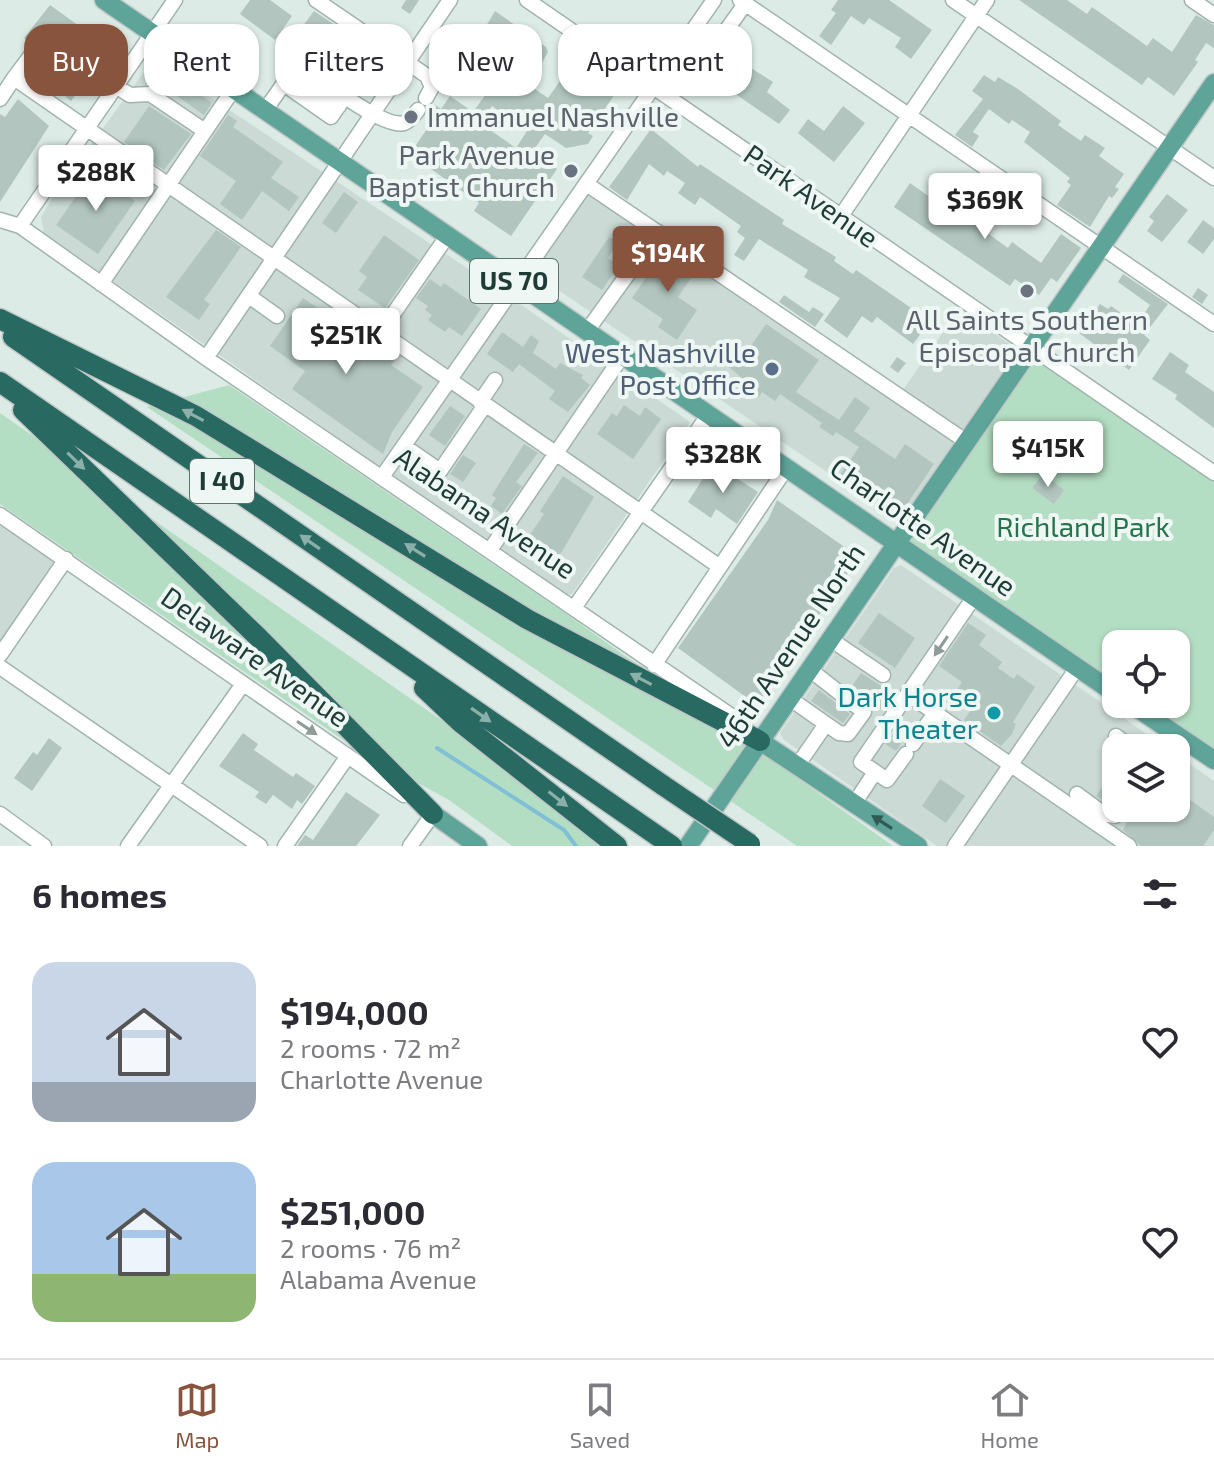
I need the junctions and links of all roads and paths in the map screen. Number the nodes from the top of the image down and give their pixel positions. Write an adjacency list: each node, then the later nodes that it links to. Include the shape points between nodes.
1 (104, 0): 18 (main road, Charlotte Avenue / US 70)
2 (175, 0): 13 (street)
3 (316, 0): 14 (street)
4 (450, 0): 20 (street)
5 (527, 0): 15 (street, Park Avenue)
6 (714, 0): 16 (street)
7 (953, 0): 12 (street)
8 (987, 0): 12 (street)
9 (1192, 0): 11 (street)
10 (742, 2): 17 (street); 41 (street)
11 (1214, 15)
12 (976, 16): 41 (street); 44 (street)
13 (158, 24)
14 (352, 24)
15 (562, 24)
16 (697, 24)
17 (728, 24)
18 (144, 27)
19 (144, 43): 22 (street)
20 (413, 52)
21 (24, 65): 24 (street)
22 (128, 65)
23 (413, 66): 40 (street, via 431,81 422,104 401,124)
24 (14, 78): 37 (street); 42 (street)
25 (1214, 83): 44 (main road, 46th Avenue North)
26 (128, 94): 43 (street, via 150,94)
27 (107, 96): 42 (street)
28 (229, 96): 43 (street)
29 (248, 96): 39 (main road, Charlotte Avenue / US 70)
30 (275, 96): 39 (street)
31 (312, 96): 38 (street, via 331,117)
32 (333, 96): 38 (street)
33 (346, 96): 38 (street)
34 (385, 96): 40 (street)
35 (648, 96): 48 (street)
36 (667, 96): 49 (street, Park Avenue)
37 (0, 99)
38 (342, 101): 40 (street)
39 (266, 109): 45 (main road, Charlotte Avenue / US 70)
40 (374, 113): 45 (street)
41 (909, 115): 49 (street); 54 (street)
42 (85, 128): 47 (street); 51 (street)
43 (205, 131): 47 (street)
44 (1168, 147): 46 (street); 54 (main road, 46th Avenue North)
45 (340, 161): 53 (main road, Charlotte Avenue / US 70); 55 (street)
46 (1214, 178)
47 (168, 184): 55 (street); 57 (street)
48 (588, 185): 52 (street); 56 (street)
49 (841, 216): 65 (street, Park Avenue)
50 (0, 220): 51 (street, Alabama Avenue)
51 (20, 226): 57 (street, Alabama Avenue)
52 (658, 232): 63 (street); 73 (street)
53 (448, 235): 56 (main road, Charlotte Avenue / US 70); 64 (street)
54 (1101, 246): 61 (street); 65 (main road, 46th Avenue North)
55 (273, 259): 58 (street); 64 (street)
56 (517, 283): 63 (main road, Charlotte Avenue / US 70); 69 (street)
57 (101, 284): 67 (street, Alabama Avenue)
58 (249, 296): 59 (street); 67 (street)
59 (277, 316)
60 (0, 319): 102 (highway, one-way to 60, via 527,619 196,416)
61 (1214, 324)
62 (0, 328): 114 (highway, I 40, one-way to 62, bridge)
63 (587, 331): 66 (main road, Charlotte Avenue / US 70)
64 (380, 333): 69 (street)
65 (1033, 347): 73 (main road, 46th Avenue North); 77 (street, Park Avenue)
66 (623, 355): 72 (main road, Charlotte Avenue / US 70); 75 (street)
67 (206, 358): 78 (street, Alabama Avenue)
68 (495, 380): 71 (street)
69 (450, 381): 71 (street); 74 (street)
70 (0, 385): 87 (highway, I 40); 113 (highway, one-way to 113)
71 (483, 404): 74 (street, via 440,471); 75 (street)
72 (709, 414): 76 (main road, Charlotte Avenue / US 70); 79 (street)
73 (967, 442): 81 (main road, 46th Avenue North)
74 (404, 446): 78 (street)
75 (556, 454): 79 (street); 82 (street)
76 (787, 467): 81 (main road, Charlotte Avenue / US 70); 84 (street)
77 (1214, 472)
78 (382, 477): 82 (street, Alabama Avenue)
79 (640, 513): 84 (street); 86 (street)
80 (0, 515): 83 (street, Delaware Avenue)
81 (896, 543): 85 (main road, Charlotte Avenue / US 70); 88 (main road, 46th Avenue North)
82 (490, 550): 86 (street, Alabama Avenue)
83 (66, 559): 89 (street); 95 (street, Delaware Avenue)
84 (720, 567): 90 (street)
85 (974, 597): 92 (main road, Charlotte Avenue / US 70); 97 (street, one-way to 97)
86 (574, 608): 90 (street, Alabama Avenue)
87 (371, 639): 121 (highway, one-way to 121, via 461,723); 122 (highway, I 40, one-way to 122)
88 (830, 639): 93 (main road, 46th Avenue North); 94 (street)
89 (0, 655)
90 (654, 665): 102 (street, Alabama Avenue)
91 (0, 667): 108 (street)
92 (1077, 668): 96 (main road, Charlotte Avenue / US 70); 106 (street)
93 (809, 669): 98 (main road, 46th Avenue North); 101 (street, via 864,708 848,734)
94 (883, 675)
95 (243, 684): 103 (street, Delaware Avenue, one-way to 103); 108 (street)
96 (1102, 685)
97 (909, 695): 99 (street); 107 (street, via 861,762)
98 (789, 698): 101 (street); 102 (main road, 46th Avenue North)
99 (935, 713): 106 (street); 107 (street)
100 (1152, 718): 104 (main road)
101 (826, 724): 105 (street)
102 (760, 741): 105 (main road, Alabama Avenue); 123 (main road, 46th Avenue North)
103 (348, 756): 113 (street, Delaware Avenue); 118 (street)
104 (1214, 760)
105 (797, 766): 110 (main road, Alabama Avenue)
106 (1011, 766): 125 (street); 126 (street)
107 (881, 776): 110 (street)
108 (171, 786): 116 (street); 117 (street)
109 (1077, 794): 111 (street)
110 (854, 804): 124 (main road, Alabama Avenue, one-way to 110)
111 (1102, 812)
112 (0, 814): 115 (street)
113 (433, 814): 119 (street); 120 (main road, Delaware Avenue)
114 (752, 845)
115 (44, 846)
116 (128, 846)
117 (260, 846)
118 (285, 846)
119 (410, 846)
120 (478, 846)
121 (617, 846)
122 (672, 846)
123 (688, 846)
124 (918, 846)
125 (955, 846)
126 (1129, 846)

